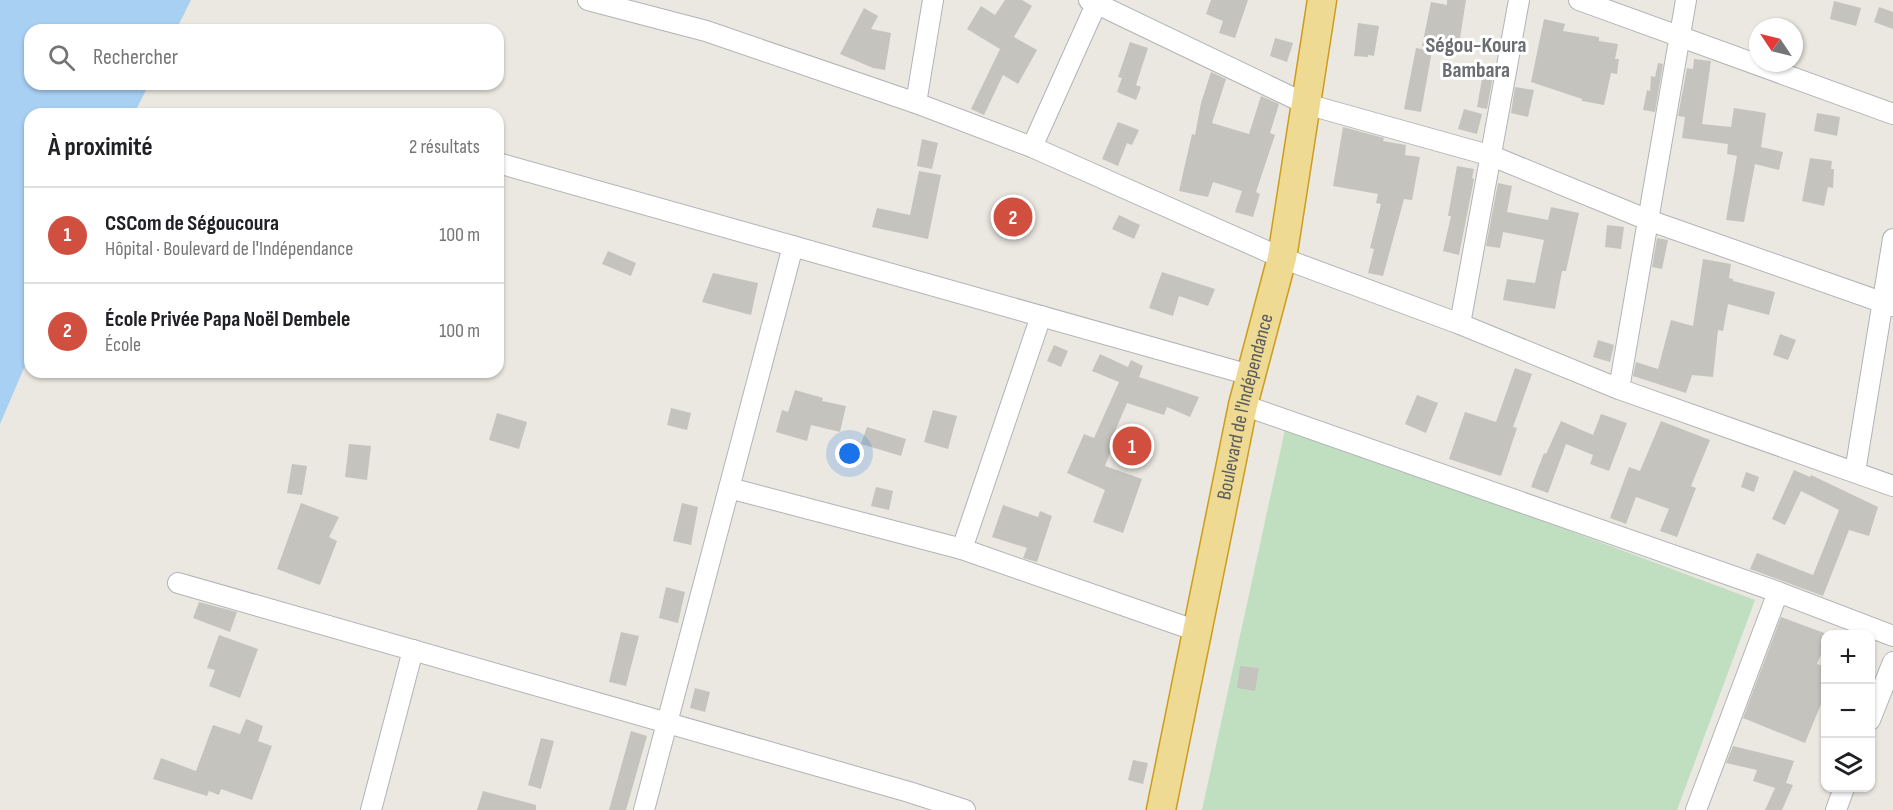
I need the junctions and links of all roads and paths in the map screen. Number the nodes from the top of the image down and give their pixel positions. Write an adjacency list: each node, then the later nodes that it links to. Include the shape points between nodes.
1 (588, 0): 9 (street, via 706,31)
2 (933, 0): 9 (street)
3 (1322, 0): 10 (highway, Boulevard de l'Indépendance)
4 (1519, 0): 13 (street)
5 (1579, 0): 8 (street)
6 (1686, 0): 8 (street)
7 (1095, 1): 10 (street); 12 (street)
8 (1679, 36): 11 (street); 15 (street)
9 (916, 103): 12 (street)
10 (1306, 104): 13 (street); 18 (highway, Boulevard de l'Indépendance)
11 (1893, 114)
12 (1032, 147): 18 (street)
13 (1492, 156): 15 (street); 21 (street)
14 (504, 165): 17 (street)
15 (1648, 220): 19 (street); 23 (street)
16 (1893, 239): 19 (street)
17 (792, 246): 20 (street); 27 (street)
18 (1282, 258): 21 (street); 22 (highway, Boulevard de l'Indépendance)
19 (1888, 304): 25 (street)
20 (1041, 316): 22 (street); 28 (street)
21 (1460, 324): 23 (street)
22 (1250, 375): 24 (highway, Boulevard de l'Indépendance)
23 (1619, 389): 25 (street)
24 (1243, 405): 30 (street); 31 (highway, Boulevard de l'Indépendance)
25 (1855, 472): 26 (street)
26 (1893, 486)
27 (729, 488): 28 (street); 36 (street)
28 (962, 549): 31 (street)
29 (178, 583): 33 (street)
30 (1778, 592): 32 (street); 43 (street)
31 (1197, 631): 42 (highway, Boulevard de l'Indépendance)
32 (1893, 636)
33 (413, 650): 36 (street); 39 (street)
34 (1893, 662): 35 (street)
35 (1875, 707)
36 (667, 723): 38 (street); 40 (street)
37 (1843, 792): 44 (street)
38 (907, 801): 41 (street)
39 (371, 810)
40 (644, 810)
41 (966, 810)
42 (1161, 810)
43 (1696, 810)
44 (1836, 810)

